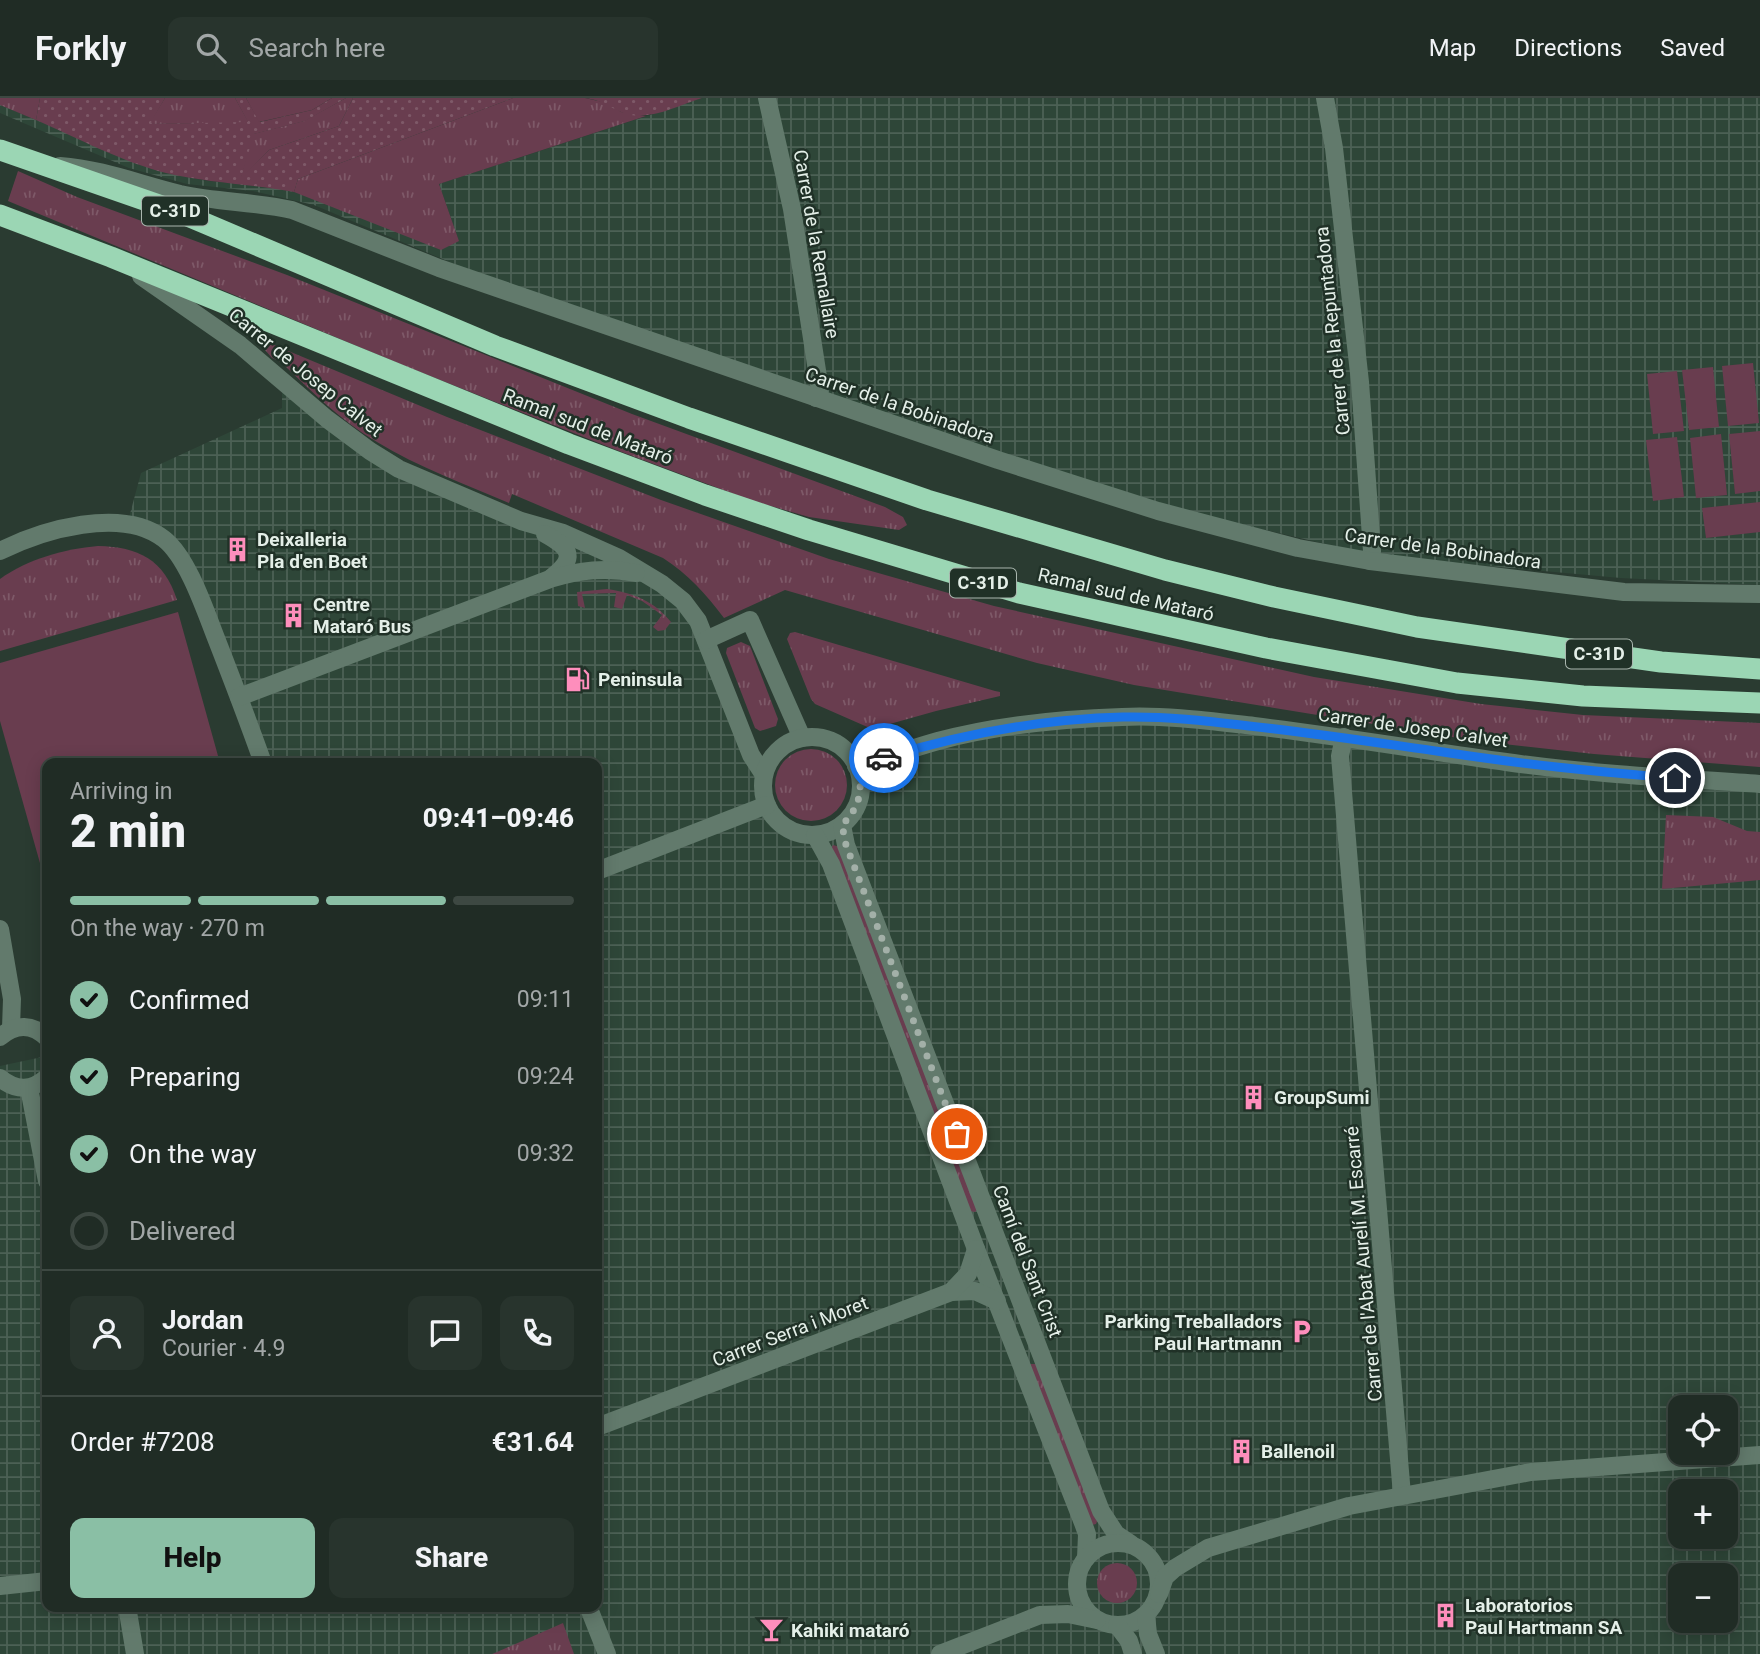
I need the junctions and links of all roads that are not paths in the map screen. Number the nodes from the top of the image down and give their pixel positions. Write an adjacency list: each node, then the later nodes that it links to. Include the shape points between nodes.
1 (767, 98): 7 (street, Carrer de la Remallaire, via 792,209 820,390)
2 (1325, 98): 10 (street, Carrer de la Repuntadora, via 1360,382 1373,551)
3 (0, 150): 4 (highway)
4 (47, 165): 7 (street, Carrer de la Bobinadora, via 89,168 183,195 292,210 439,268); 15 (highway, Ramal sud de Mataró / C-31D, via 176,211 508,351 689,418 928,500 1165,570 1438,631 1661,662)
5 (0, 215): 6 (highway, C-31D)
6 (111, 257): 8 (street, Carrer de Josep Calvet, via 240,345 370,451 399,469); 17 (highway, Ramal sud de Mataró / C-31D, via 705,495 1018,593 1266,648 1457,683 1583,696)
7 (816, 398): 10 (street, Carrer de la Bobinadora, via 1158,511 1298,548)
8 (521, 521): 11 (street, Carrer de Josep Calvet, via 563,533); 12 (street, Carrer de Josep Calvet, via 568,550 564,568)
9 (0, 551): 16 (street, via 23,539 88,524 127,525 164,539 192,577)
10 (1370, 561): 13 (street, Carrer de la Bobinadora, via 1624,592)
11 (643, 574): 12 (street, via 596,569); 14 (street, Carrer de Josep Calvet, via 683,601)
12 (550, 579): 16 (street)
13 (1760, 594)
14 (706, 640): 19 (street, via 750,620); 22 (street, via 751,755)
15 (1760, 669)
16 (239, 697): 20 (street)
17 (1760, 703)
18 (1344, 737): 21 (street, Carrer de Josep Calvet, via 1185,719 1123,717 995,729); 23 (street, Carrer de Josep Calvet, via 1510,762); 40 (street, Carrer de l'Abat Aurelí M. Escarré, via 1340,756)
19 (802, 738): 21 (street, via 828,740); 22 (street, via 777,751)
20 (261, 758)
21 (856, 766): 25 (street, via 860,794)
22 (764, 775): 24 (street)
23 (1760, 784)
24 (767, 806): 26 (street, via 789,829); 27 (street)
25 (842, 825): 26 (street); 41 (street, Camí del Sant Crist, via 1101,1511 1116,1534)
26 (815, 835): 35 (street, via 831,864)
27 (602, 869)
28 (0, 929): 29 (street, via 10,988)
29 (5, 1032): 30 (street, via 25,1026)
30 (42, 1033)
31 (0, 1078): 33 (street, via 18,1088)
32 (42, 1082): 33 (street)
33 (29, 1088): 34 (street)
34 (42, 1155)
35 (976, 1249): 36 (street, via 968,1274); 37 (street)
36 (951, 1292): 37 (street, via 975,1291); 38 (street, Carrer Serra i Moret)
37 (997, 1301): 42 (street, via 1087,1534)
38 (602, 1425)
39 (1760, 1455): 40 (street, via 1531,1472)
40 (1402, 1495): 45 (street, via 1208,1548 1165,1577)
41 (1131, 1544): 42 (street, via 1106,1544); 45 (street, via 1152,1560)
42 (1086, 1558): 49 (street, via 1077,1590 1085,1609)
43 (42, 1582): 44 (street)
44 (0, 1586)
45 (1159, 1594): 48 (street)
46 (128, 1612): 50 (street)
47 (590, 1612): 51 (street)
48 (1146, 1615): 49 (street, via 1128,1624); 54 (street)
49 (1109, 1623): 52 (street, via 1068,1614 1040,1615); 53 (street, via 1129,1641)
50 (135, 1654)
51 (607, 1654)
52 (940, 1654)
53 (1133, 1654)
54 (1156, 1654)

